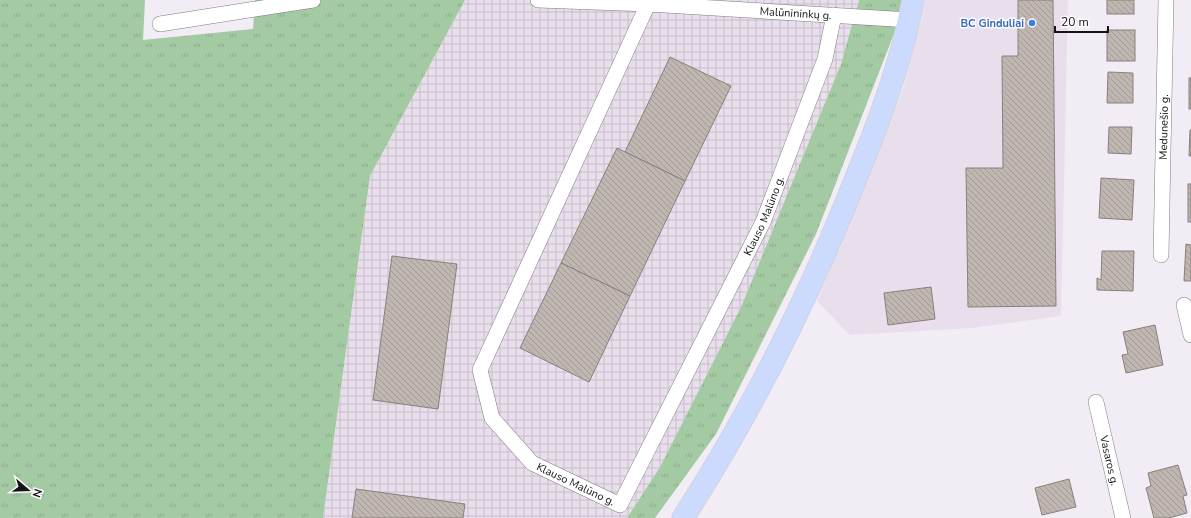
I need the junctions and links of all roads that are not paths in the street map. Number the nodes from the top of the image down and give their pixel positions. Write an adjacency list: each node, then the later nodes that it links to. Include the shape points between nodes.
1 (313, 0): 7 (street)
2 (538, 0): 4 (street, Malūnininkų g.)
3 (1166, 0): 8 (street, Medunešio g.)
4 (648, 4): 6 (street, Malūnininkų g.); 6 (street, Klauso Malūno g., via 480,370 492,418 532,463 620,505 762,222 825,60)
5 (912, 10): 6 (street, Malūnininkų g.); 12 (main road, via 877,125 842,215 752,402)
6 (834, 15)
7 (160, 24)
8 (1161, 255)
9 (1184, 305): 10 (street)
10 (1191, 336)
11 (1096, 402): 13 (street, Vasaros g.)
12 (683, 518)
13 (1123, 518)

